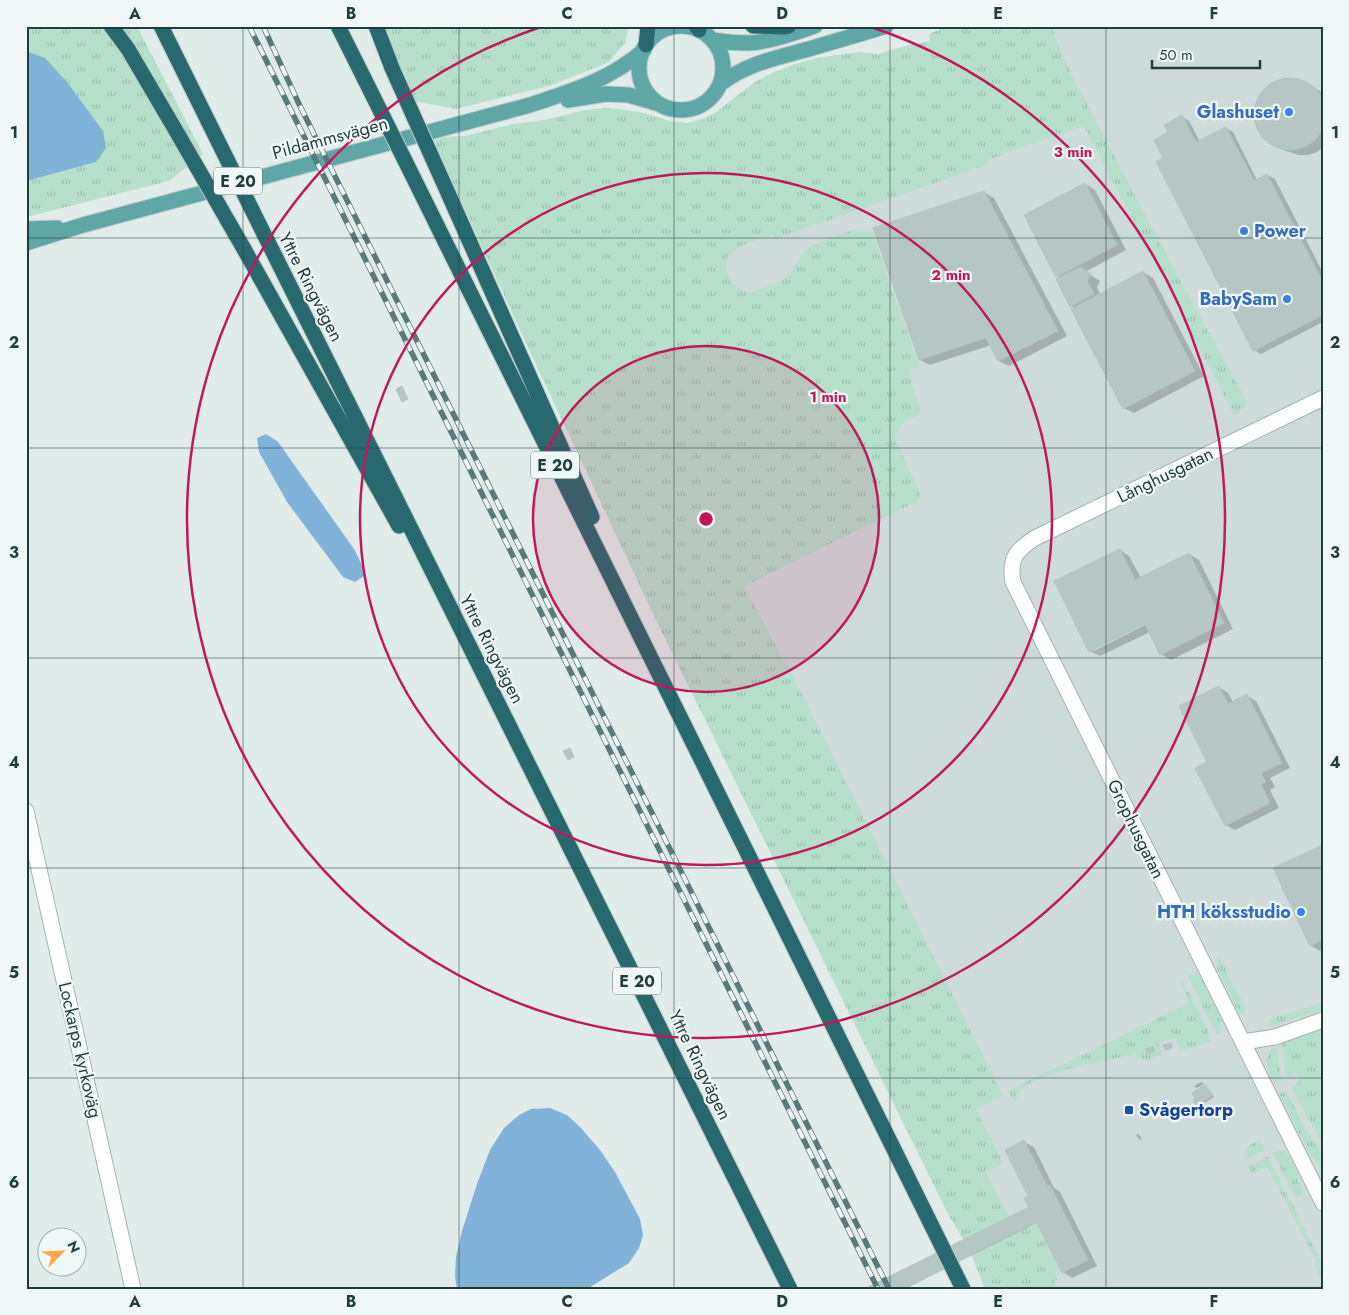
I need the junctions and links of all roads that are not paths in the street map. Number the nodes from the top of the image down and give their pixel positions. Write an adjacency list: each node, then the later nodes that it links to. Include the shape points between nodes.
1 (110, 26): 23 (highway, bridge, via 128,49 179,136)
2 (160, 26): 23 (highway, Yttre Ringvägen / E 20, bridge)
3 (338, 26): 24 (highway, E 20, bridge)
4 (376, 26): 24 (highway, bridge)
5 (648, 26): 12 (highway)
6 (753, 26): 7 (highway)
7 (789, 26)
8 (814, 26): 11 (main road, via 750,43)
9 (886, 26): 13 (main road, Pildammsvägen, via 764,61 732,74)
10 (698, 28): 11 (main road, Pildammsvägen); 12 (main road, Pildammsvägen, via 670,28 657,34)
11 (712, 40): 13 (main road, Pildammsvägen, via 723,61)
12 (645, 47): 14 (main road, Pildammsvägen, via 612,74); 15 (main road, via 640,65 641,81 649,95)
13 (720, 84): 15 (main road, Pildammsvägen, via 702,105 688,110 674,110)
14 (530, 105): 15 (main road, Pildammsvägen, via 606,94 629,95); 16 (main road, Pildammsvägen)
15 (661, 105)
16 (83, 224): 17 (main road, Pildammsvägen); 20 (main road, Pildammsvägen)
17 (63, 227): 18 (main road); 19 (main road, Pildammsvägen)
18 (26, 229)
19 (26, 236)
20 (26, 243)
21 (1323, 398): 22 (street, Långhusgatan, via 1035,538 1019,550)
22 (1013, 560): 27 (street, Grophusgatan, via 1014,582)
23 (484, 673): 30 (highway, Yttre Ringvägen / E 20)
24 (686, 731): 31 (highway, E 20)
25 (26, 811): 29 (street, Lockarps kyrkoväg)
26 (1323, 1020): 27 (street, via 1274,1037)
27 (1243, 1042): 28 (street, Grophusgatan)
28 (1323, 1203)
29 (133, 1289)
30 (790, 1289)
31 (963, 1289)

